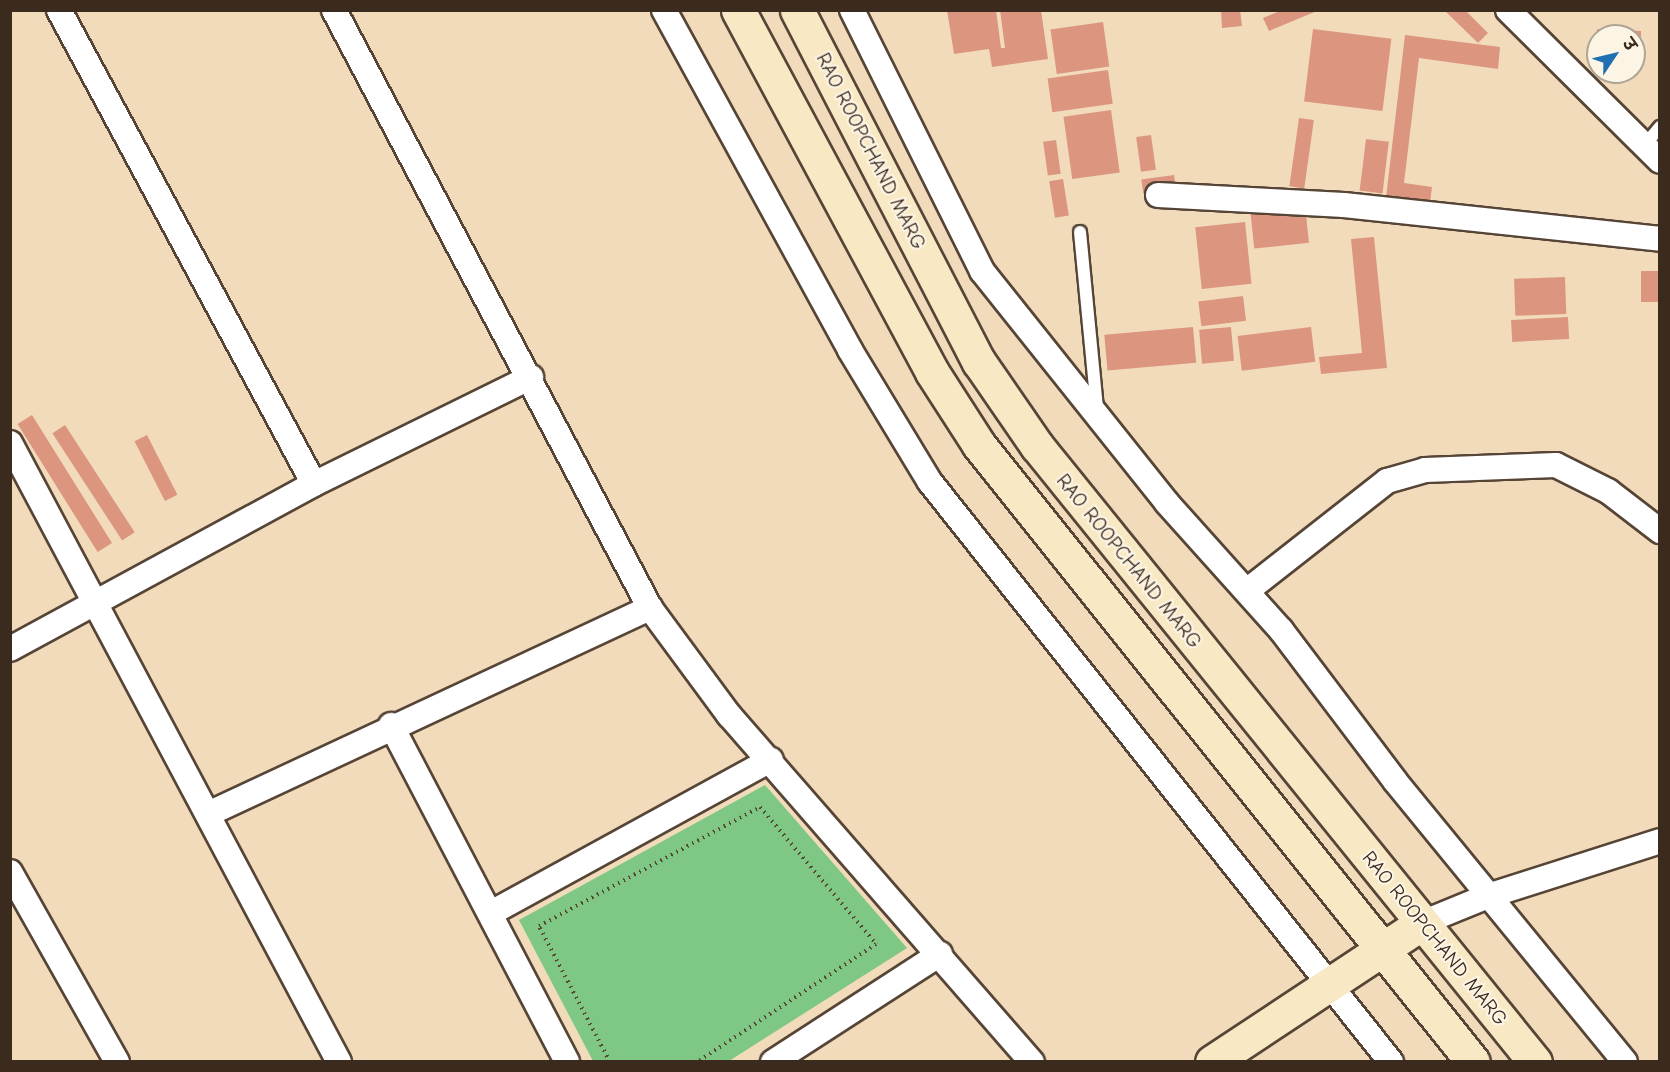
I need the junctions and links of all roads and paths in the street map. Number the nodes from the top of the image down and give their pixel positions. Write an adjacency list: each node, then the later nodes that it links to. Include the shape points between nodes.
1 (59, 10): 16 (street)
2 (334, 10): 13 (street)
3 (664, 10): 32 (street, via 850,350 930,482)
4 (738, 10): 30 (main road, via 932,372 979,445)
5 (797, 10): 29 (main road, RAO ROOPCHAND MARG, via 979,362 1037,446)
6 (852, 10): 14 (street, via 982,271)
7 (1508, 10): 9 (street)
8 (1659, 127): 9 (lane)
9 (1652, 153)
10 (1158, 195): 12 (street, via 1344,205)
11 (1080, 232): 14 (lane)
12 (1659, 238)
13 (531, 377): 16 (street); 20 (street)
14 (1097, 413): 18 (street, via 1167,503)
15 (10, 442): 19 (street)
16 (314, 484): 19 (street)
17 (1659, 531): 18 (street, via 1608,491 1556,465 1425,470 1388,481)
18 (1248, 590): 27 (street)
19 (98, 604): 21 (street); 24 (street)
20 (650, 608): 22 (street); 23 (street, via 729,715)
21 (10, 649)
22 (391, 724): 24 (street); 28 (street)
23 (771, 760): 28 (street); 31 (street)
24 (208, 814): 34 (street)
25 (1659, 841): 27 (street)
26 (10, 872): 33 (street)
27 (1488, 896): 29 (street); 44 (street)
28 (491, 913): 35 (street)
29 (1422, 923): 30 (main road); 43 (main road, RAO ROOPCHAND MARG)
30 (1379, 948): 32 (main road); 42 (main road)
31 (940, 954): 38 (street); 39 (street)
32 (1325, 984): 40 (main road); 41 (street)
33 (117, 1062)
34 (339, 1062)
35 (567, 1062)
36 (610, 1062): 37 (path, via 539,926 760,807 876,944)
37 (697, 1062)
38 (773, 1062)
39 (1032, 1062)
40 (1212, 1062)
41 (1390, 1062)
42 (1473, 1062)
43 (1535, 1062)
44 (1624, 1062)

